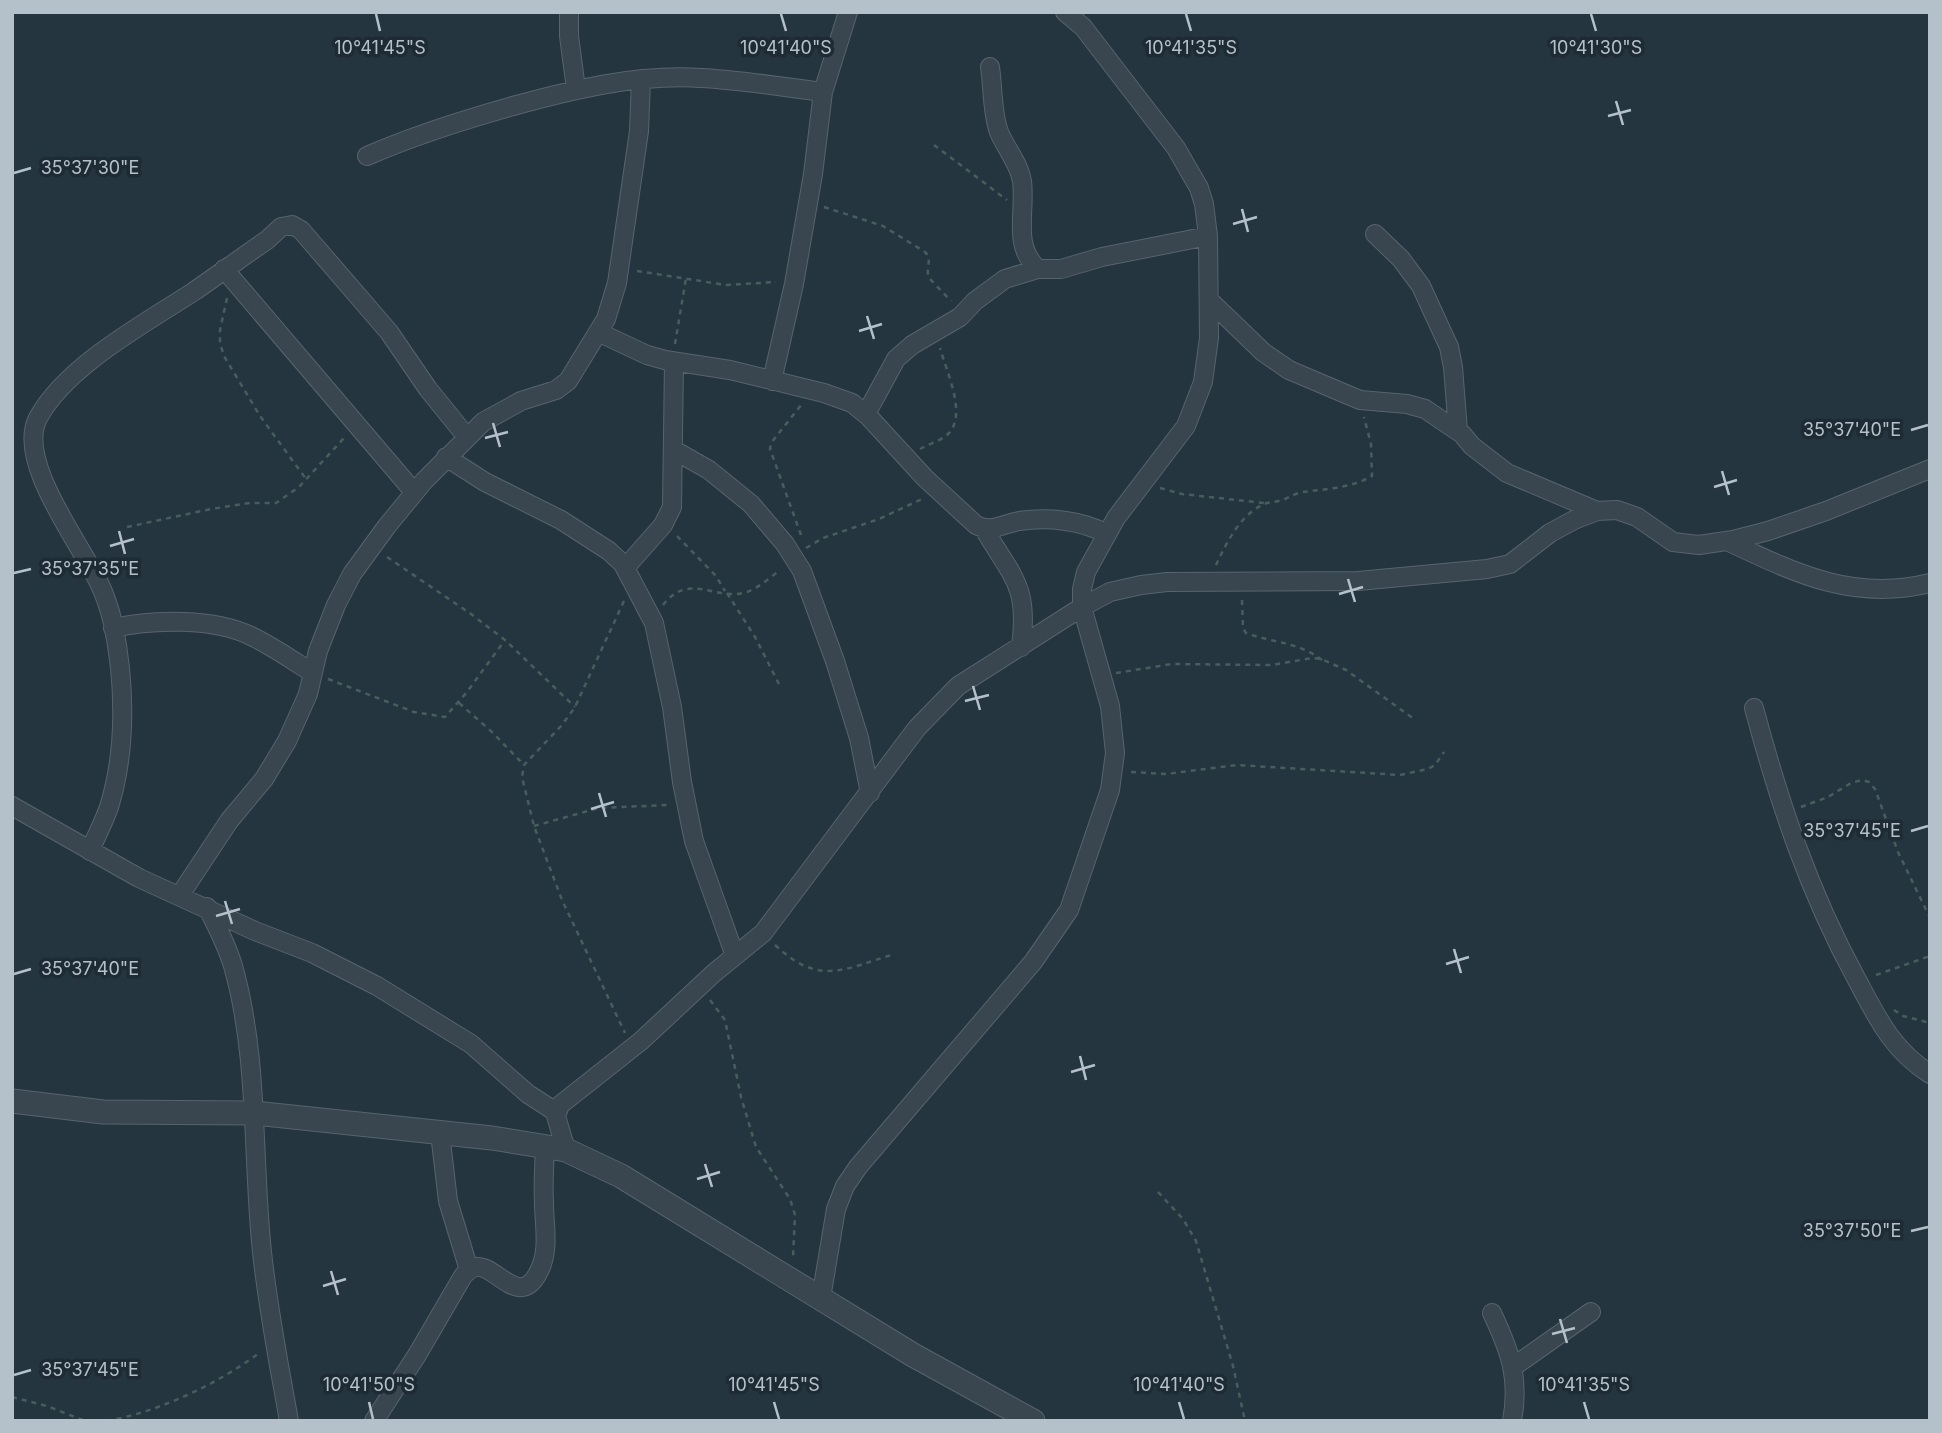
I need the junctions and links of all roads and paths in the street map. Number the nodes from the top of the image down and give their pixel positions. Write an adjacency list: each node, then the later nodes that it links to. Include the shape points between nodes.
1 (569, 12): 6 (street)
2 (848, 12): 7 (street)
3 (1065, 12): 13 (street, via 1083,27 1176,148 1199,188)
4 (990, 67): 11 (street, via 998,129 1022,181)
5 (641, 79): 6 (street); 7 (street, via 700,78); 14 (street, via 639,131)
6 (576, 89): 9 (street, via 412,136)
7 (823, 92): 10 (street)
8 (934, 145): 11 (path)
9 (367, 156)
10 (807, 203): 18 (street); 20 (path, via 883,226 925,252 929,278)
11 (1021, 211): 15 (street, via 1025,253)
12 (1375, 234): 29 (street, via 1421,286 1449,347)
13 (1208, 236): 15 (street, via 1061,269); 19 (street)
14 (619, 268): 17 (path); 22 (street, via 606,319)
15 (1038, 269): 20 (street, via 1005,279)
16 (228, 274): 28 (street); 30 (street, via 281,227 292,225 301,230 389,332); 35 (path, via 220,343 260,416); 56 (street, via 90,361 37,421 33,435 38,463 53,505 101,587)
17 (686, 278): 18 (path, via 726,285); 23 (path)
18 (794, 284): 24 (street)
19 (1209, 300): 26 (street, via 1275,360); 36 (street, via 1203,382 1186,426)
20 (963, 314): 21 (street)
21 (935, 331): 27 (street, via 896,359); 33 (path, via 957,405 954,427 948,435)
22 (598, 332): 23 (street); 30 (street, via 568,381 500,412)
23 (674, 362): 24 (street); 31 (street)
24 (772, 381): 25 (street)
25 (812, 391): 27 (street, via 852,403); 45 (path, via 770,449)
26 (1360, 400): 29 (street, via 1425,409); 39 (path, via 1371,444 1372,476)
27 (866, 414): 33 (street)
28 (357, 426): 35 (path); 38 (street)
29 (1458, 431): 40 (street, via 1507,473)
30 (466, 436): 32 (street)
31 (674, 450): 41 (street, via 672,507); 48 (street, via 731,486 764,518)
32 (446, 457): 38 (street); 49 (street, via 561,520 608,551)
33 (905, 457): 37 (street)
34 (1930, 470): 46 (street, via 1826,511)
35 (306, 480): 42 (path, via 276,503 211,509)
36 (1144, 483): 39 (path, via 1182,494); 44 (street)
37 (939, 491): 43 (street); 48 (path, via 823,538)
38 (414, 492): 47 (street)
39 (1264, 503): 50 (path, via 1235,530)
40 (1597, 511): 46 (street, via 1617,510 1636,517 1673,542); 51 (street, via 1550,533 1510,564 1487,569 1358,581)
41 (663, 525): 49 (street); 53 (path, via 716,576)
42 (127, 527)
43 (984, 529): 44 (street, via 1044,520 1086,524); 58 (street, via 1023,596)
44 (1107, 534): 54 (street, via 1087,572)
45 (803, 537)
46 (1727, 541): 52 (street, via 1775,564 1854,589 1904,589)
47 (372, 547): 57 (path); 60 (street, via 336,605)
48 (795, 559): 53 (path, via 746,592); 70 (street, via 835,661)
49 (629, 575): 55 (street); 64 (path)
50 (1207, 583): 51 (street); 54 (street, via 1141,585)
51 (1241, 583): 59 (path, via 1246,633 1297,645)
52 (1930, 583)
53 (726, 593): 55 (path, via 679,590); 62 (path)
54 (1082, 607): 58 (street); 61 (street)
55 (651, 617): 71 (street, via 672,707)
56 (113, 628): 60 (street, via 152,623 228,628 251,636); 75 (street, via 121,706 120,757 109,807)
57 (505, 640): 63 (path); 64 (path)
58 (1021, 647): 70 (street, via 958,686 917,728)
59 (1323, 660): 61 (path, via 1285,665 1172,664); 66 (path, via 1346,670)
60 (312, 672): 63 (path, via 425,714 444,717); 76 (street, via 308,694 287,741)
61 (1103, 675): 69 (street, via 1112,717)
62 (779, 684)
63 (459, 703): 68 (path)
64 (575, 707): 68 (path)
65 (1754, 708): 73 (street)
66 (1414, 719)
67 (1444, 752): 69 (path, via 1436,765 1400,775 1237,765 1166,774)
68 (524, 765): 74 (path, via 522,777)
69 (1113, 769): 95 (street, via 1069,911 1057,931 845,1186 836,1209)
70 (870, 793): 79 (street)
71 (686, 804): 74 (path, via 599,808); 81 (street, via 694,841)
72 (12, 806): 75 (street)
73 (1785, 813): 78 (path, via 1851,783 1868,782); 86 (street, via 1808,880 1841,953 1893,1043)
74 (534, 825): 85 (path, via 562,900)
75 (90, 851): 76 (street)
76 (180, 895): 77 (street)
77 (207, 908): 88 (street, via 312,953 423,1013 471,1044); 89 (street, via 233,966)
78 (1930, 918)
79 (763, 933): 80 (path, via 801,966 822,972); 81 (street)
80 (895, 954)
81 (735, 956): 84 (street)
82 (1930, 956): 83 (path)
83 (1873, 976)
84 (697, 988): 85 (street); 94 (path, via 725,1020 756,1147 790,1199 796,1232)
85 (633, 1048): 88 (street, via 567,1098)
86 (1930, 1074)
87 (12, 1101): 89 (street, via 103,1112)
88 (556, 1112): 91 (street)
89 (254, 1113): 90 (street); 98 (street, via 262,1254)
90 (440, 1133): 91 (street); 93 (street, via 448,1201)
91 (556, 1149): 93 (street, via 545,1258 537,1275 517,1287 484,1269); 94 (street, via 621,1176)
92 (1158, 1192): 106 (path, via 1196,1241)
93 (469, 1270): 104 (street)
94 (791, 1281): 95 (street)
95 (821, 1298): 105 (street)
96 (1591, 1312): 99 (street)
97 (1492, 1313): 99 (street)
98 (275, 1338): 102 (path, via 258,1354 196,1390); 103 (street)
99 (1513, 1367): 107 (street, via 1516,1403)
100 (12, 1396): 101 (path)
101 (85, 1421)
102 (107, 1421)
103 (289, 1421)
104 (374, 1421)
105 (1033, 1421)
106 (1245, 1421)
107 (1512, 1421)

